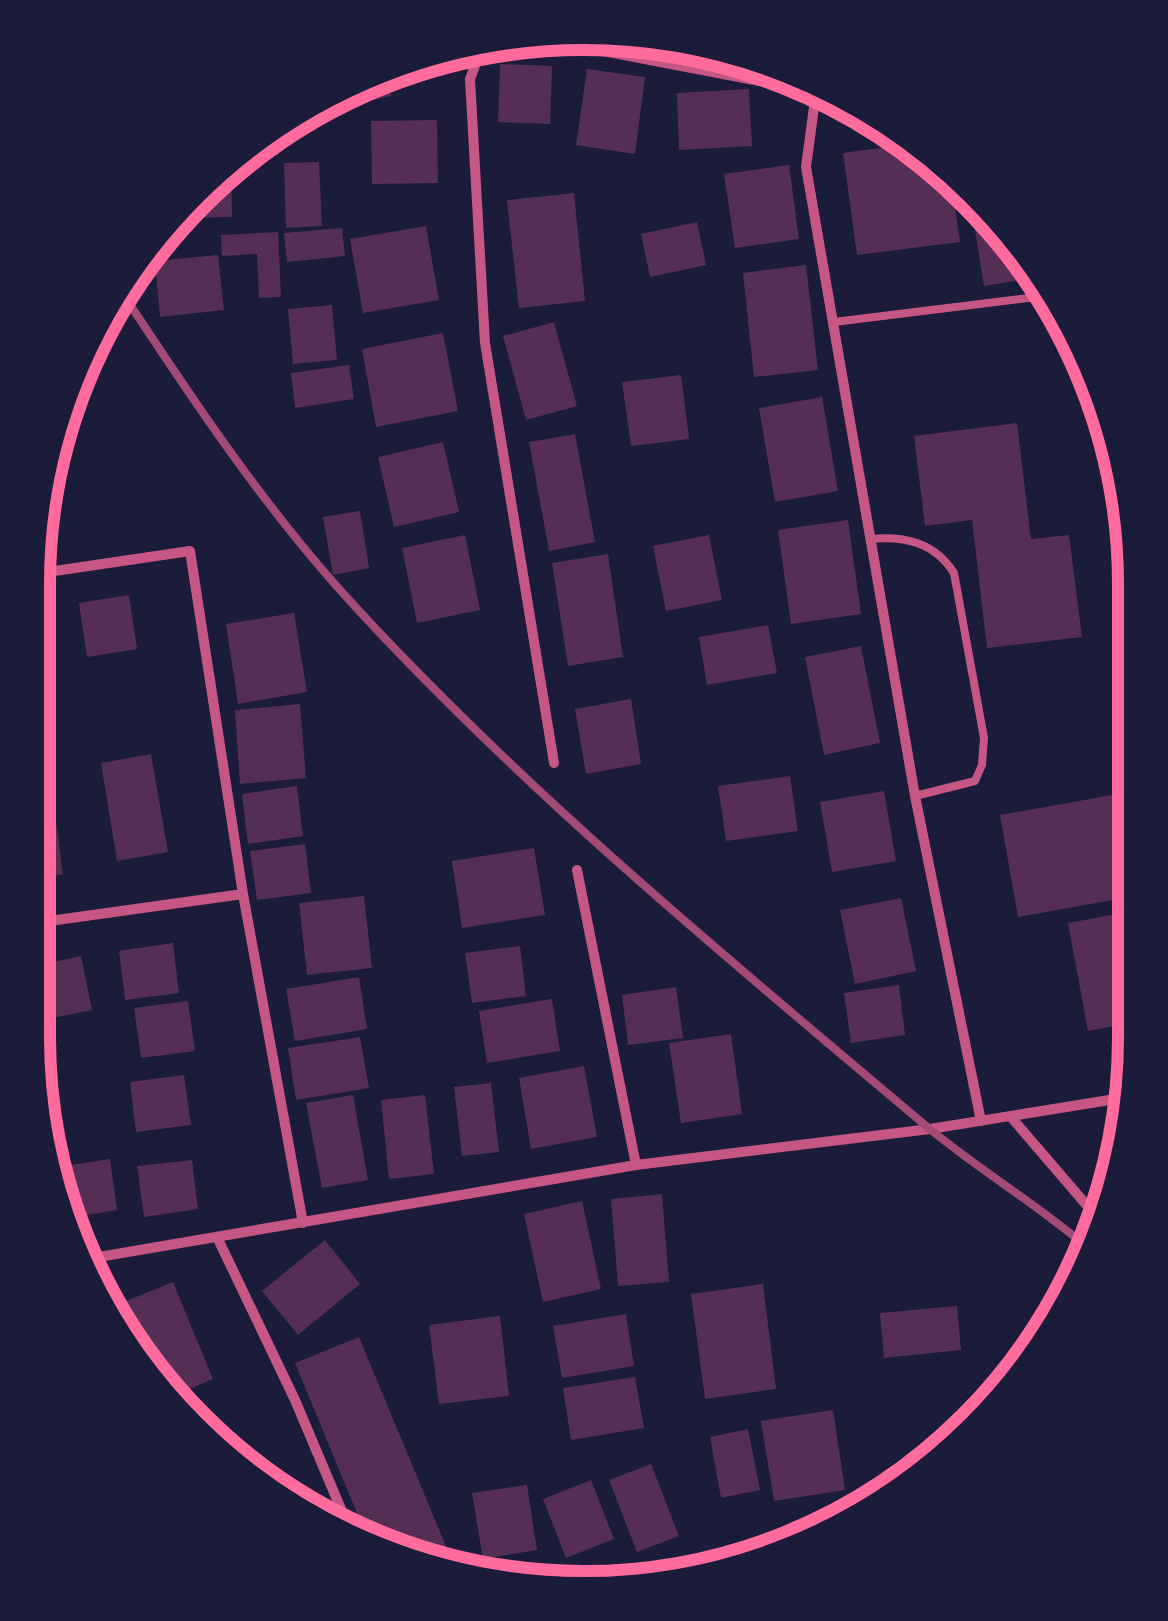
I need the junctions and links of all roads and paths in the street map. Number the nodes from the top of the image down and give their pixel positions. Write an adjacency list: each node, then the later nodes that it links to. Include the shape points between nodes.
1 (600, 50): 3 (street)
2 (477, 61): 9 (street, via 470,79 485,343)
3 (768, 83)
4 (815, 103): 6 (street, via 806,167)
5 (1034, 297): 6 (lane)
6 (834, 322): 7 (street)
7 (871, 538): 10 (street); 10 (lane, via 899,536 923,544 954,572 984,738 975,781)
8 (50, 572): 12 (street, via 190,551)
9 (554, 763)
10 (915, 796): 16 (street)
11 (577, 870): 17 (street)
12 (243, 894): 13 (street); 19 (street)
13 (50, 921)
14 (1114, 1099): 15 (street)
15 (1010, 1117): 16 (street); 18 (street)
16 (982, 1122): 17 (street)
17 (636, 1165): 19 (street)
18 (1090, 1209)
19 (303, 1223): 20 (street)
20 (217, 1237): 21 (street); 22 (street)
21 (98, 1257)
22 (343, 1513)

